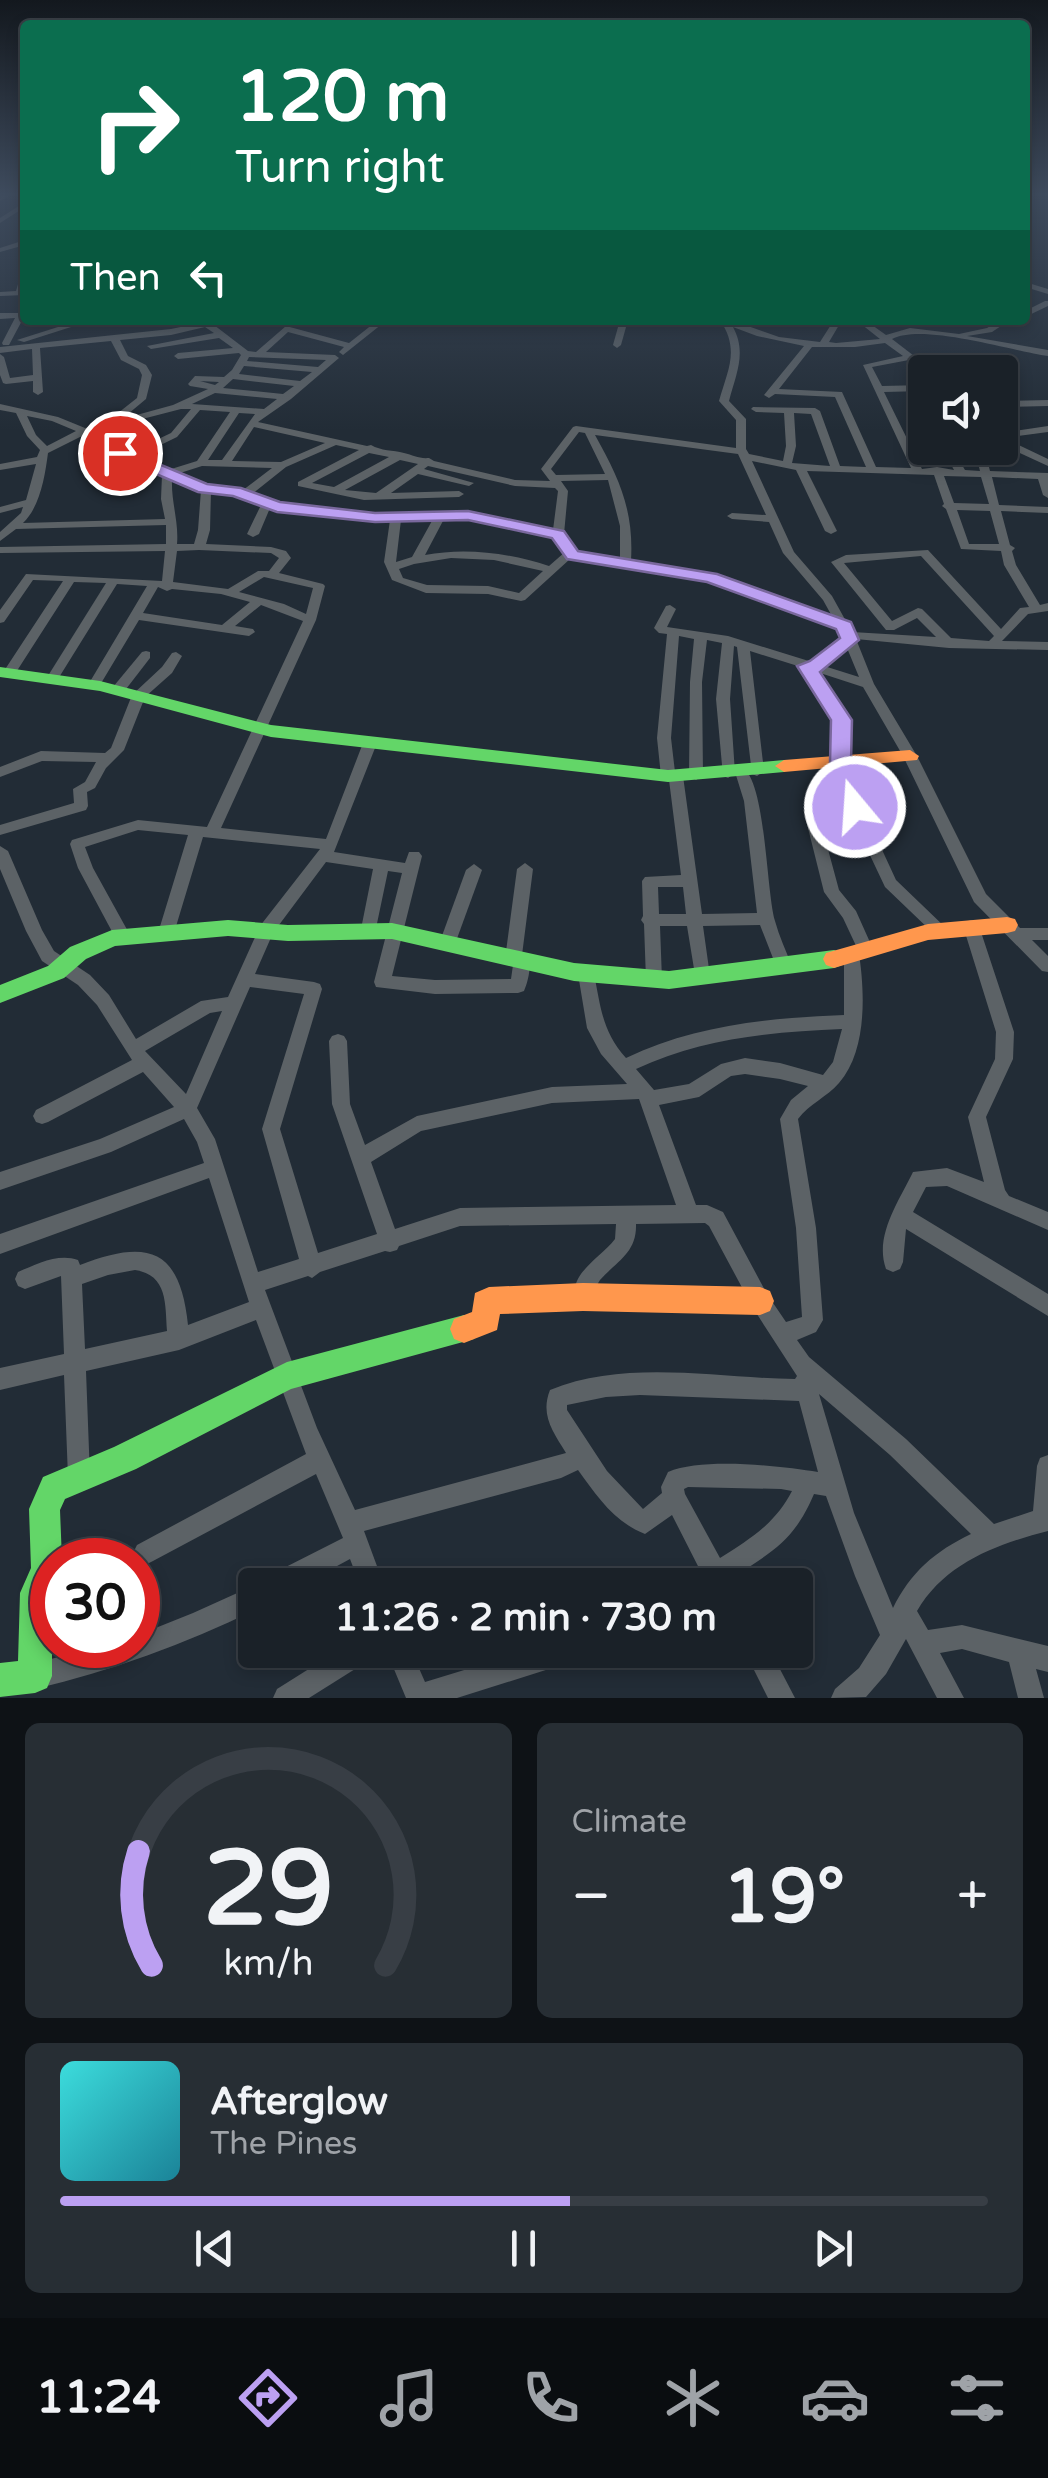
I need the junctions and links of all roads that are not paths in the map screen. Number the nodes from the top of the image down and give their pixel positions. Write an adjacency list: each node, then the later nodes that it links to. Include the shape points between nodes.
1 (20, 309): 27 (street)
2 (68, 325): 27 (street)
3 (175, 325): 16 (street)
4 (203, 325): 16 (street)
5 (208, 325): 18 (street)
6 (294, 325): 15 (street)
7 (376, 325): 25 (street)
8 (623, 325): 23 (street)
9 (727, 325): 59 (street, via 737,352 724,401)
10 (735, 325): 22 (street, via 776,342)
11 (835, 325): 21 (street)
12 (868, 325): 20 (street)
13 (910, 325): 17 (street); 20 (street)
14 (998, 325): 17 (street)
15 (286, 329): 25 (street); 30 (street)
16 (178, 331): 19 (street)
17 (954, 334): 29 (street)
18 (220, 335): 24 (street); 33 (street)
19 (114, 337): 26 (street); 61 (street, via 124,358 143,366 147,378 140,400)
20 (886, 337): 21 (street); 31 (street)
21 (824, 343): 22 (street)
22 (810, 344): 47 (street)
23 (617, 345)
24 (151, 346)
25 (351, 346): 35 (street)
26 (36, 348): 27 (street); 39 (street)
27 (2, 349): 39 (street, via 6,381)
28 (200, 353): 32 (street); 33 (street); 40 (street)
29 (1048, 353)
30 (260, 354): 33 (street); 34 (street)
31 (909, 355)
32 (178, 356)
33 (244, 356): 37 (street); 41 (street)
34 (313, 357): 35 (street); 37 (street)
35 (335, 358): 38 (street)
36 (908, 358): 45 (street, via 868,364)
37 (306, 370): 38 (street)
38 (320, 370): 42 (street)
39 (35, 378): 46 (street)
40 (203, 378): 41 (street); 43 (street, via 193,385)
41 (230, 378): 42 (street); 43 (street)
42 (304, 384): 48 (street)
43 (216, 389): 48 (street); 52 (street)
44 (908, 389): 45 (street)
45 (882, 390): 86 (street)
46 (38, 392)
47 (772, 392): 54 (street); 84 (street, via 840,394)
48 (288, 397): 57 (street)
49 (1048, 403): 50 (street)
50 (1018, 404)
51 (0, 406): 58 (street)
52 (180, 406): 53 (street); 61 (street)
53 (197, 408): 56 (street); 72 (street, via 174,435)
54 (756, 409): 55 (street); 59 (street)
55 (789, 410): 77 (street); 83 (street, via 815,411)
56 (236, 411): 57 (street); 74 (street)
57 (262, 412): 60 (street)
58 (21, 413): 63 (street); 69 (street)
59 (741, 419): 71 (street)
60 (251, 423): 66 (street); 75 (street)
61 (109, 424): 63 (street)
62 (1048, 429): 65 (street)
63 (84, 431): 69 (street); 72 (street)
64 (589, 432): 71 (street); 93 (street); 94 (street, via 576,428 546,469)
65 (1018, 435)
66 (338, 442): 68 (street); 80 (street)
67 (1018, 447): 76 (street)
68 (371, 448): 70 (street); 97 (street, via 302,484)
69 (43, 455): 81 (street); 102 (street)
70 (402, 455): 73 (street); 97 (street)
71 (744, 455): 77 (street); 111 (street)
72 (128, 458): 89 (street)
73 (429, 461): 85 (street); 91 (street)
74 (201, 463): 75 (street); 89 (street)
75 (225, 463): 80 (street)
76 (1048, 463)
77 (787, 465): 82 (street)
78 (957, 465): 88 (street)
79 (983, 465): 90 (street)
80 (282, 466): 98 (street)
81 (0, 467)
82 (800, 468): 83 (street); 114 (street)
83 (836, 469): 84 (street)
84 (872, 469): 86 (street)
85 (415, 470): 95 (street); 101 (street)
86 (916, 470): 87 (street)
87 (936, 470): 88 (street); 104 (street)
88 (960, 471): 90 (street)
89 (169, 472): 96 (street); 112 (street, via 165,490)
90 (985, 472): 92 (street); 105 (street)
91 (480, 473): 94 (street, via 530,485); 95 (street)
92 (1045, 476): 100 (street)
93 (612, 477): 94 (street); 123 (street, via 625,508)
94 (557, 482): 116 (street, via 563,497)
95 (468, 483): 99 (street)
96 (206, 489): 98 (street); 118 (street)
97 (334, 492): 101 (street)
98 (245, 494): 103 (street)
99 (459, 494): 101 (street); 108 (street)
100 (1048, 495)
101 (378, 497)
102 (30, 502): 106 (street); 113 (street)
103 (267, 504): 110 (street); 115 (street)
104 (947, 506): 105 (street); 119 (street, via 965,547)
105 (998, 508): 107 (street); 119 (street)
106 (0, 510)
107 (1048, 510)
108 (446, 515): 110 (street); 116 (street); 122 (street)
109 (732, 516): 111 (street)
110 (396, 518): 124 (street)
111 (773, 519): 142 (street, via 789,554 828,599)
112 (172, 522): 113 (street); 117 (street)
113 (6, 531)
114 (831, 531)
115 (253, 534)
116 (558, 534): 121 (street)
117 (172, 547): 118 (street); 120 (street); 129 (street)
118 (198, 547): 126 (street, via 277,550 285,558)
119 (1009, 548): 132 (street, via 1010,565)
120 (0, 550)
121 (570, 554): 123 (street); 125 (street)
122 (417, 558): 124 (street); 125 (street, via 522,560)
123 (625, 564): 142 (street, via 710,577)
124 (394, 568): 125 (street, via 398,580 424,589 520,597)
125 (551, 570)
126 (272, 574): 130 (street, via 256,574); 136 (street, via 319,586)
127 (71, 578): 128 (street); 135 (street, via 27,577); 151 (street)
128 (114, 580): 129 (street); 152 (street)
129 (160, 585): 130 (street); 134 (street)
130 (230, 593): 131 (street)
131 (259, 601): 136 (street); 137 (street)
132 (1042, 607): 143 (street, via 1024,612)
133 (670, 609): 139 (street, via 660,628)
134 (134, 616): 137 (street); 154 (street)
135 (0, 619)
136 (310, 620): 156 (street)
137 (225, 628): 138 (street)
138 (249, 632)
139 (673, 632): 141 (street); 163 (street, via 664,738)
140 (891, 632): 142 (street); 143 (street, via 837,562 924,552); 146 (street); 146 (street, via 918,612)
141 (702, 634): 144 (street); 163 (street)
142 (847, 634): 150 (street); 153 (street)
143 (995, 639): 146 (street); 147 (street)
144 (728, 640): 145 (street); 162 (street, via 722,699)
145 (743, 644): 150 (street); 162 (street)
146 (948, 644)
147 (1048, 646)
148 (146, 655): 155 (street)
149 (176, 656): 155 (street, via 167,670)
150 (810, 666): 153 (street); 160 (street, via 842,720)
151 (4, 673): 152 (street)
152 (52, 679): 154 (street)
153 (868, 684): 158 (street)
154 (94, 685): 155 (street)
155 (129, 692): 156 (street); 159 (street)
156 (261, 729): 157 (street); 167 (street)
157 (370, 743): 163 (street); 169 (street)
158 (910, 756): 160 (street); 180 (street, via 980,898)
159 (110, 758): 161 (street, via 41,756); 165 (street, via 80,789 81,806)
160 (840, 763): 162 (street); 164 (street)
161 (0, 772)
162 (743, 772): 163 (street); 175 (street)
163 (680, 776): 174 (street)
164 (855, 807): 182 (street, via 893,888); 188 (street, via 810,812 832,892 850,915)
165 (70, 810): 166 (street); 168 (street)
166 (0, 830)
167 (204, 832): 168 (street, via 138,825); 169 (street); 184 (street)
168 (77, 844): 186 (street, via 86,875)
169 (328, 851): 171 (street); 181 (street)
170 (2, 860): 192 (street, via 39,942)
171 (380, 865): 179 (street); 183 (street, via 412,862)
172 (525, 869): 189 (street)
173 (474, 870): 187 (street)
174 (688, 881): 176 (street, via 650,882); 177 (street)
175 (766, 919): 177 (street); 190 (street)
176 (650, 920): 177 (street); 196 (street)
177 (693, 920): 194 (street)
178 (971, 926): 180 (street); 182 (street); 210 (street, via 1005,1032 1004,1059 978,1116)
179 (369, 929): 181 (street); 183 (street)
180 (1011, 929): 185 (street); 191 (street)
181 (266, 930): 184 (street); 195 (street)
182 (939, 930): 188 (street)
183 (392, 931): 187 (street); 189 (street, via 380,980 387,985 518,986)
184 (166, 933): 186 (street)
185 (1048, 934)
186 (122, 935): 192 (street, via 78,953)
187 (447, 944): 189 (street)
188 (859, 952): 190 (street); 199 (street)
189 (517, 960): 193 (street)
190 (784, 966): 194 (street)
191 (1048, 966)
192 (65, 967): 197 (street); 201 (street, via 103,1000)
193 (586, 974): 196 (street); 202 (street, via 596,1028)
194 (702, 976): 196 (street)
195 (243, 978): 198 (street); 218 (street, via 314,989 271,1130)
196 (654, 980)
197 (0, 994)
198 (234, 1003): 201 (street, via 207,1006); 205 (street)
199 (852, 1022): 202 (street, via 738,1028); 203 (street, via 837,1071)
200 (338, 1041): 207 (street, via 341,1104)
201 (139, 1056): 205 (street); 206 (street)
202 (626, 1066): 204 (street)
203 (823, 1083): 204 (street, via 745,1066 727,1069 693,1091); 226 (street, via 789,1119 812,1320)
204 (647, 1095): 207 (street, via 521,1100 409,1127); 211 (street)
205 (188, 1109): 208 (street); 209 (street)
206 (42, 1116)
207 (362, 1156): 215 (street)
208 (216, 1168): 216 (street); 221 (street)
209 (0, 1181)
210 (998, 1196): 213 (street, via 926,1176 916,1182); 214 (street)
211 (689, 1213): 212 (street); 223 (street, via 716,1219)
212 (624, 1215): 215 (street, via 460,1217); 222 (street, via 628,1236 590,1276)
213 (903, 1217): 217 (street); 224 (street)
214 (1048, 1221)
215 (390, 1243): 218 (street)
216 (0, 1244)
217 (893, 1262)
218 (312, 1268): 221 (street)
219 (72, 1278): 220 (street, via 68,1265); 227 (street, via 122,1261 156,1268 171,1286); 228 (street)
220 (25, 1279)
221 (253, 1284): 225 (street)
222 (583, 1297): 223 (street); 230 (street, via 489,1301 482,1324)
223 (760, 1301): 226 (street)
224 (1048, 1306)
225 (263, 1307): 227 (street); 230 (street)
226 (783, 1334): 229 (street)
227 (179, 1339): 228 (street)
228 (75, 1363): 231 (street); 236 (street)
229 (801, 1365): 232 (street); 241 (street, via 907,1454)
230 (287, 1376): 234 (street); 236 (street)
231 (0, 1379)
232 (807, 1390): 233 (street, via 635,1386 565,1394 556,1401 558,1418); 237 (street)
233 (584, 1456): 238 (street, via 639,1523); 240 (street)
234 (319, 1460): 240 (street); 242 (street)
235 (1048, 1466): 239 (street)
236 (78, 1477): 257 (street, via 54,1488 45,1501 47,1570 36,1593)
237 (820, 1483): 238 (street, via 688,1476 673,1484); 246 (street, via 777,1534); 249 (street)
238 (675, 1498): 245 (street)
239 (1046, 1520): 241 (street)
240 (353, 1533): 243 (street); 244 (street)
241 (989, 1536): 248 (street, via 928,1577)
242 (160, 1544)
243 (303, 1568)
244 (366, 1568)
245 (708, 1568)
246 (731, 1568)
247 (238, 1605): 257 (street, via 91,1664)
248 (905, 1613): 249 (street); 250 (street)
249 (894, 1638): 259 (street)
250 (923, 1643): 251 (street, via 962,1637); 263 (street)
251 (1020, 1654): 252 (street); 264 (street)
252 (1048, 1659)
253 (334, 1668): 260 (street)
254 (406, 1668): 261 (street)
255 (514, 1668): 261 (street)
256 (766, 1668): 262 (street)
257 (35, 1676): 258 (street)
258 (0, 1680)
259 (856, 1695)
260 (286, 1698)
261 (419, 1698)
262 (782, 1698)
263 (951, 1698)
264 (1031, 1698)

